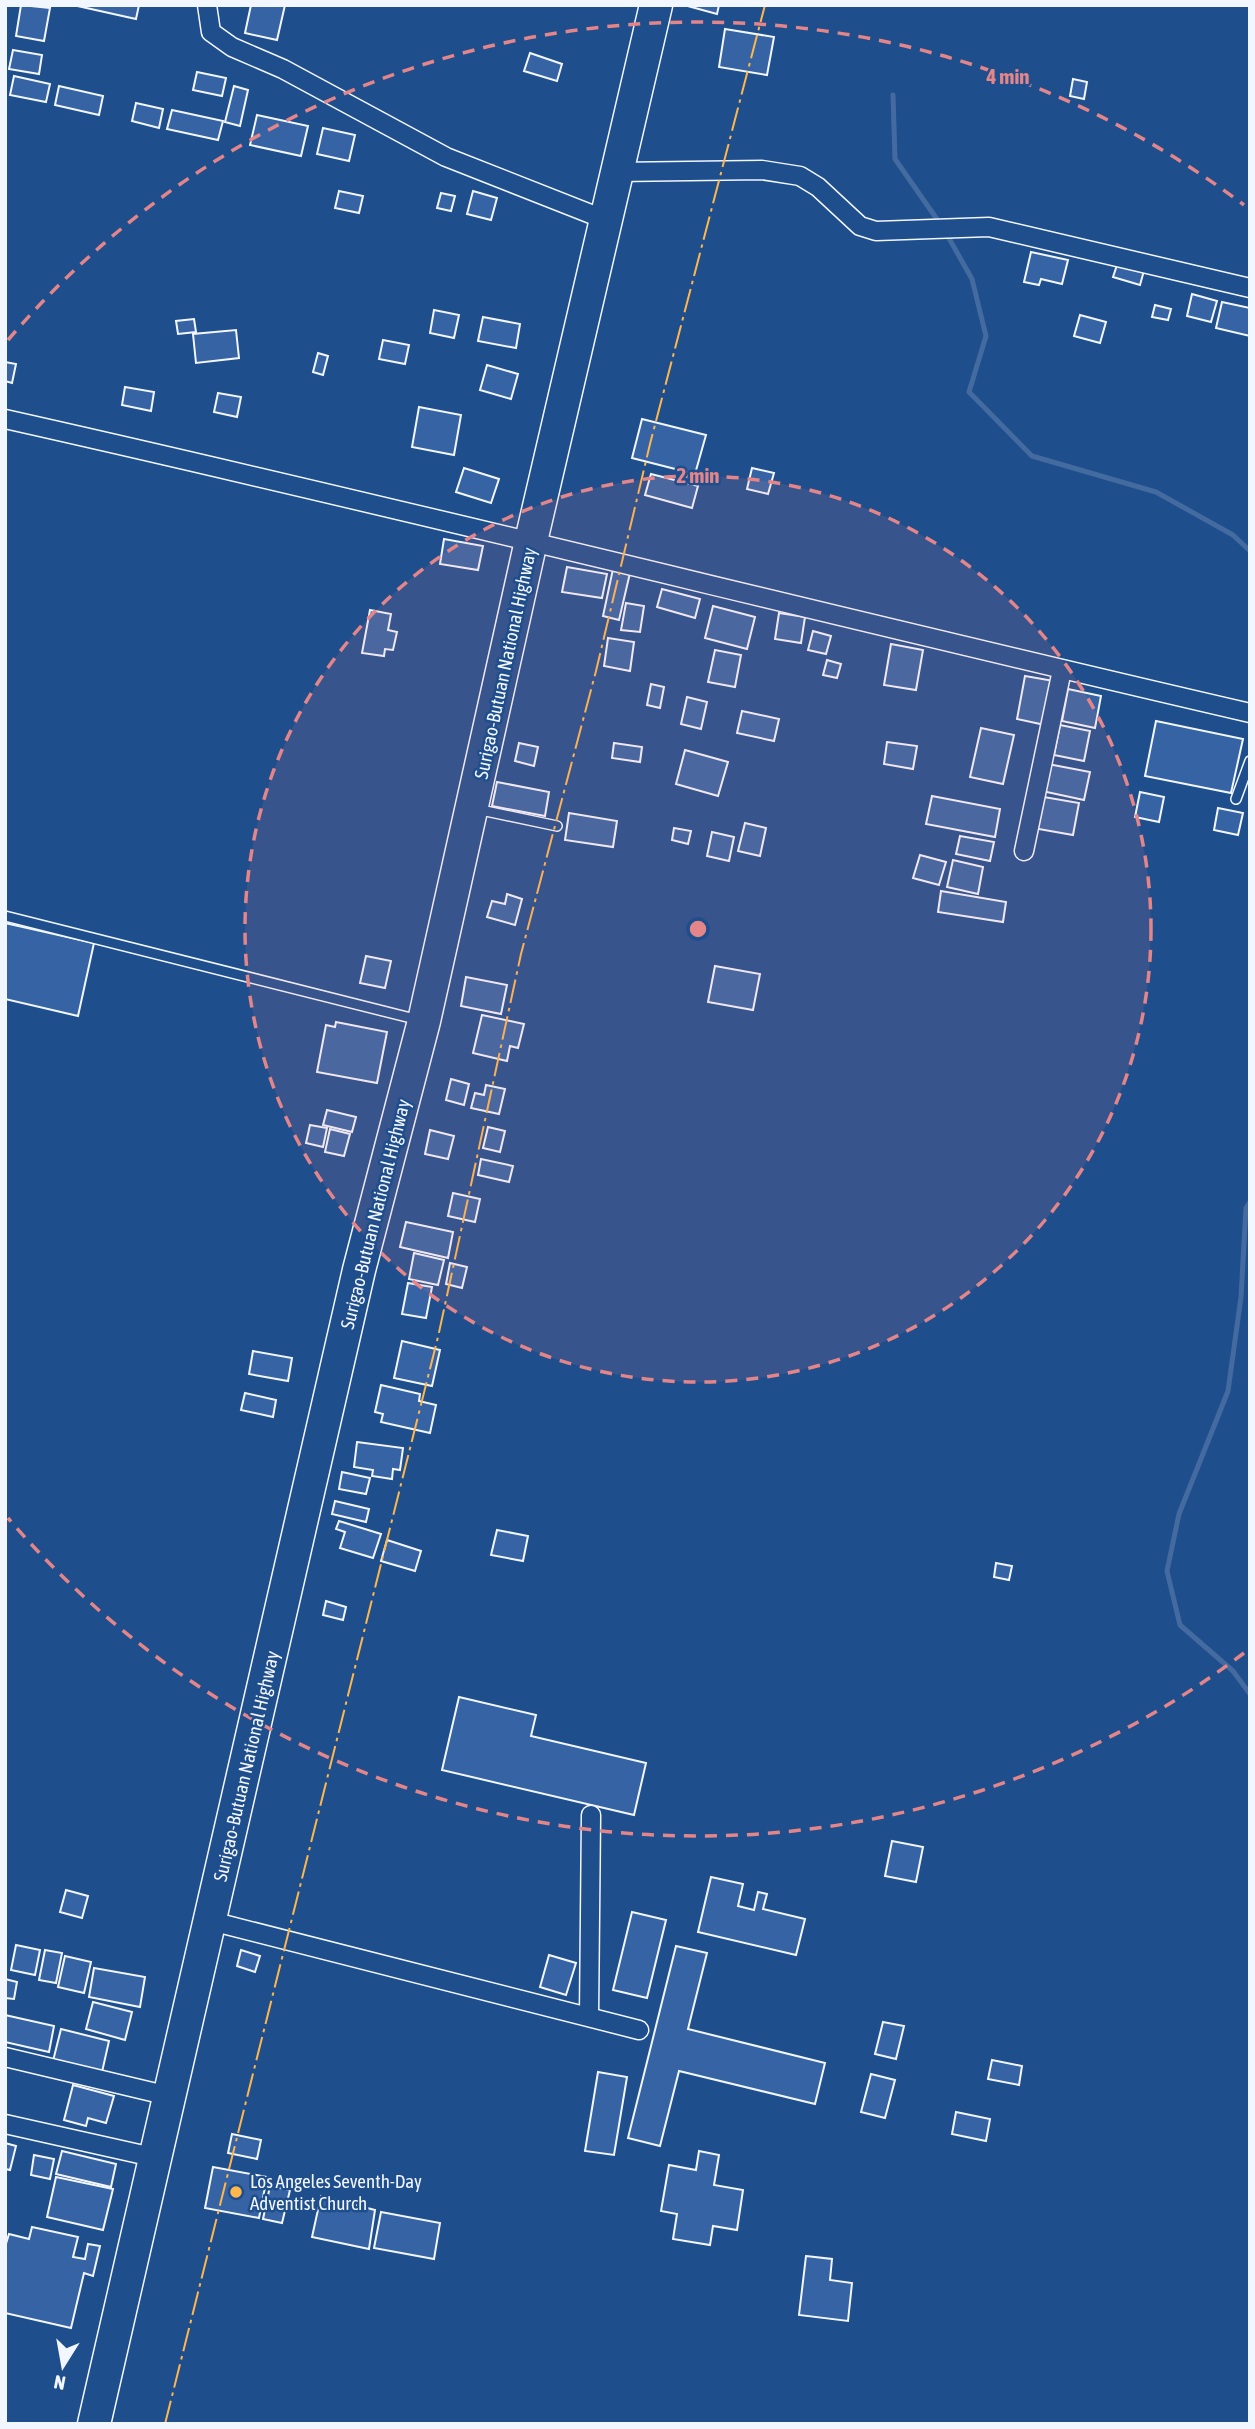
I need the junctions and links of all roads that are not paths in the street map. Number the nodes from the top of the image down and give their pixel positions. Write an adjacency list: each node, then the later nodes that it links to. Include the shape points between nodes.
1 (207, 5): 4 (street, via 211,32 232,47 446,157)
2 (656, 5): 3 (highway, Surigao-Butuan National Highway)
3 (617, 172): 4 (highway, Surigao-Butuan National Highway); 5 (street, via 762,170 800,176 860,226 876,231 989,227)
4 (606, 220): 7 (highway, Surigao-Butuan National Highway)
5 (1250, 288)
6 (5, 419): 7 (street)
7 (531, 541): 8 (street); 12 (highway, Surigao-Butuan National Highway)
8 (1062, 670): 9 (street); 14 (street)
9 (1250, 713)
10 (1250, 761): 11 (lane)
11 (1236, 799)
12 (473, 808): 13 (lane); 16 (highway, Surigao-Butuan National Highway)
13 (557, 826)
14 (1024, 852)
15 (5, 916): 16 (lane)
16 (424, 1021): 18 (highway, Surigao-Butuan National Highway, via 356,1284)
17 (591, 1815): 19 (street)
18 (211, 1921): 19 (street); 22 (highway, Surigao-Butuan National Highway)
19 (589, 2017): 20 (street)
20 (639, 2030)
21 (5, 2057): 22 (street)
22 (169, 2096): 24 (highway, Surigao-Butuan National Highway)
23 (5, 2124): 24 (street)
24 (157, 2158): 25 (highway, Surigao-Butuan National Highway)
25 (94, 2424)

